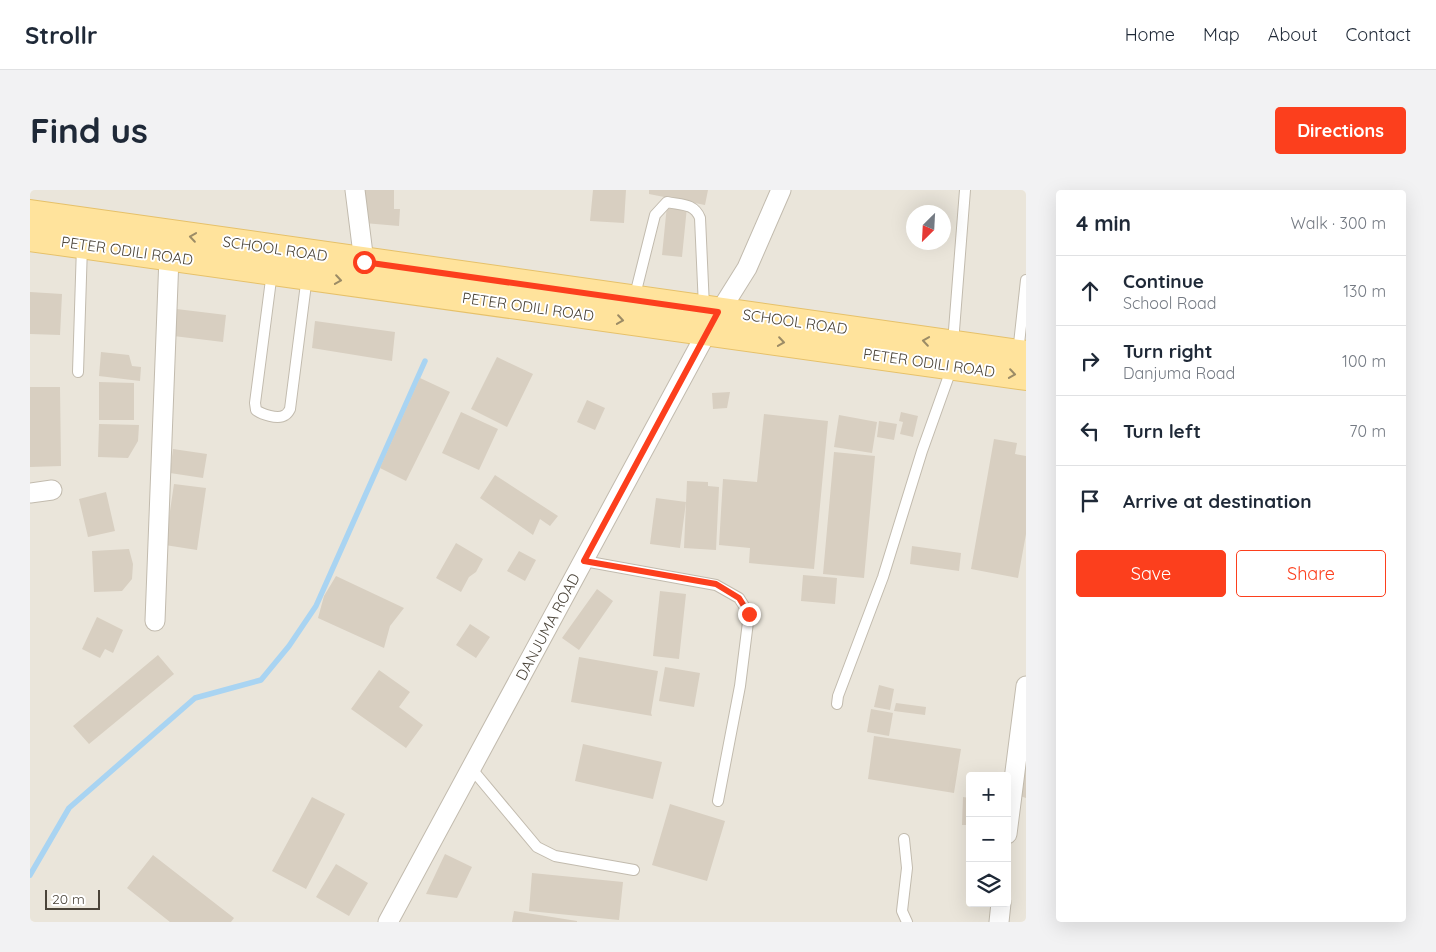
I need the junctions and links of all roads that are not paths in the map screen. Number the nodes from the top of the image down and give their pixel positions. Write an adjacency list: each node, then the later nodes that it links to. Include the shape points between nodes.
1 (355, 190): 8 (street)
2 (782, 190): 13 (street, DANJUMA ROAD, via 747,268)
3 (965, 190): 14 (lane)
4 (30, 214): 8 (main road, SCHOOL ROAD, one-way to 4)
5 (30, 237): 6 (main road, PETER ODILI ROAD)
6 (82, 244): 7 (main road, PETER ODILI ROAD); 16 (lane)
7 (169, 257): 9 (main road, PETER ODILI ROAD); 20 (street)
8 (364, 262): 12 (main road, SCHOOL ROAD)
9 (272, 271): 10 (main road, PETER ODILI ROAD); 10 (lane, via 255,403 260,414 280,417 290,409)
10 (307, 276): 13 (main road, PETER ODILI ROAD, one-way to 13)
11 (1026, 280): 15 (lane)
12 (633, 300): 13 (main road, SCHOOL ROAD); 13 (lane, via 655,215 667,202 692,207 700,218)
13 (710, 318): 14 (main road, SCHOOL ROAD); 19 (street, DANJUMA ROAD)
14 (953, 355): 15 (main road, SCHOOL ROAD); 22 (lane, via 883,577)
15 (1023, 362)
16 (78, 372)
17 (52, 490): 18 (street)
18 (30, 493)
19 (584, 561): 23 (street, DANJUMA ROAD); 24 (lane, via 716,584 739,598 745,606 749,614 741,677)
20 (155, 621)
21 (1026, 686): 25 (street)
22 (837, 704)
23 (471, 768): 27 (lane, via 537,848 555,856); 29 (street, DANJUMA ROAD)
24 (718, 801)
25 (1009, 817)
26 (904, 839): 30 (lane, via 907,868 902,911)
27 (634, 870)
28 (1000, 907): 31 (street)
29 (388, 922)
30 (907, 922)
31 (999, 922)

